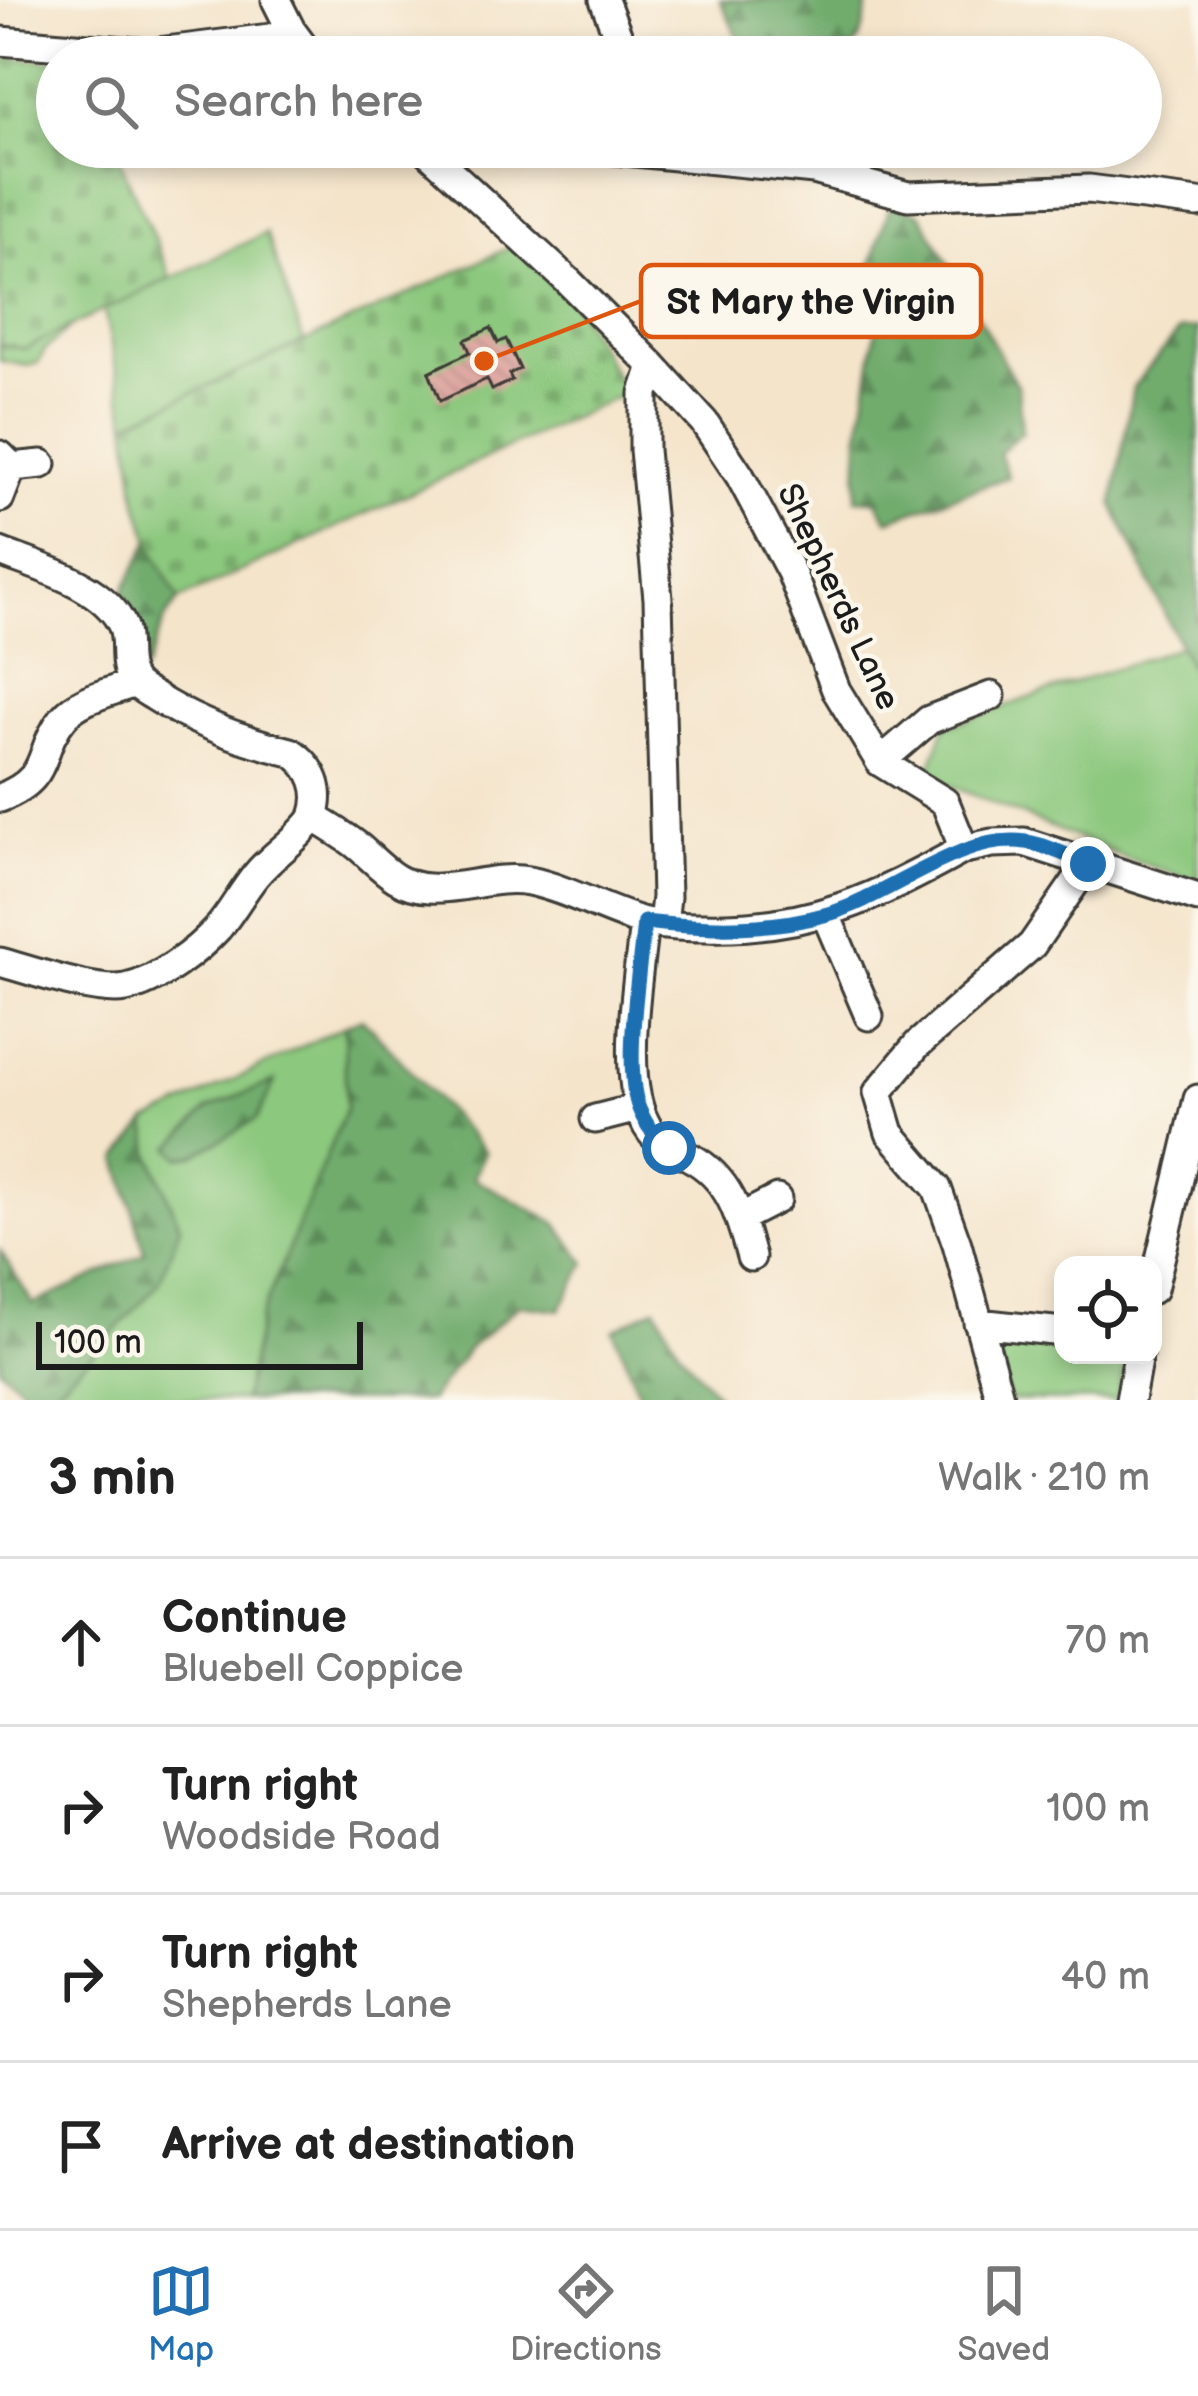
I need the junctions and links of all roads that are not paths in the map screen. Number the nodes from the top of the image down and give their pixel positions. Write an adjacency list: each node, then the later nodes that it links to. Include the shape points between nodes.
1 (276, 0): 3 (street)
2 (604, 0): 6 (street)
3 (291, 30): 4 (street); 5 (street)
4 (275, 36)
5 (295, 36)
6 (618, 36)
7 (0, 41): 8 (street)
8 (36, 44)
9 (446, 168): 12 (street, Shepherds Lane)
10 (796, 168): 11 (street, via 908,196 1089,189)
11 (1198, 203)
12 (653, 365): 19 (street, Shepherds Lane, via 740,476 791,572 836,690); 26 (street, via 644,392 644,450 658,599 666,867)
13 (6, 461): 14 (street); 15 (street)
14 (42, 464)
15 (0, 498)
16 (0, 552): 17 (street, via 106,603 124,630)
17 (134, 683): 20 (street, via 65,715 31,782); 21 (street, via 197,721 300,758 316,783)
18 (991, 696): 19 (street, via 929,720)
19 (880, 762): 22 (street, Shepherds Lane, via 945,802)
20 (0, 798)
21 (314, 817): 26 (street, via 407,884 532,882); 27 (street, via 217,929 145,980 104,987)
22 (964, 849): 23 (street, via 1024,842); 25 (street)
23 (1088, 864): 24 (street); 36 (street, via 1032,945 917,1045 878,1092 890,1133 937,1188)
24 (1198, 898)
25 (826, 914): 26 (street, via 758,926); 28 (street)
26 (654, 923): 30 (street, via 632,1077)
27 (0, 962)
28 (869, 1016)
29 (1198, 1099): 34 (street)
30 (638, 1108): 31 (street); 33 (street, via 652,1134 711,1170)
31 (595, 1119)
32 (777, 1199): 33 (street)
33 (740, 1218): 35 (street)
34 (1161, 1256)
35 (751, 1257)
36 (978, 1323): 37 (street); 39 (street)
37 (1054, 1331)
38 (1136, 1364): 40 (street)
39 (1000, 1400)
40 (1130, 1400)

